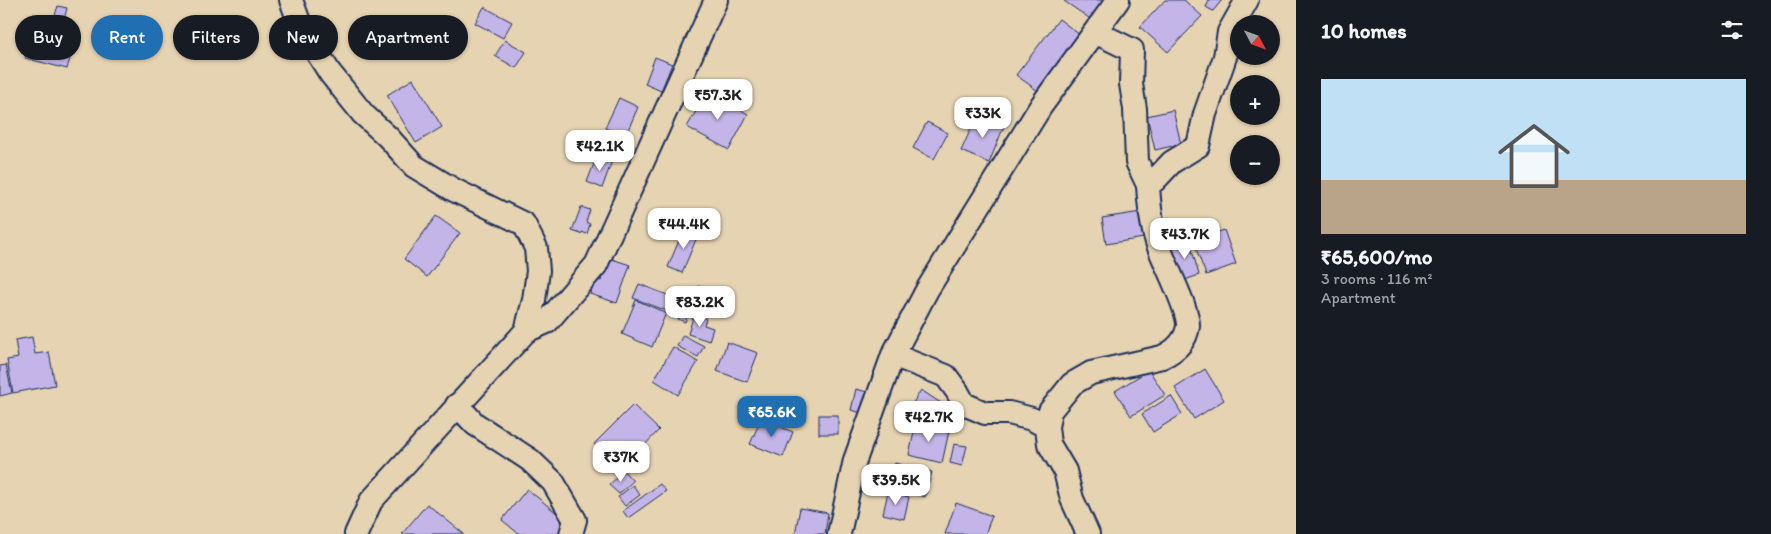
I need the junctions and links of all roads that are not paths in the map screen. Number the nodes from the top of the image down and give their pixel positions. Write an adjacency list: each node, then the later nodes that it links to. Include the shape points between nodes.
1 (291, 0): 7 (street, via 301,27 330,73 363,114 414,166 454,190 524,224 536,248 538,271)
2 (716, 0): 7 (street, via 596,265 547,322)
3 (1118, 0): 5 (street)
4 (1247, 0): 6 (street, via 1230,32 1198,146 1172,162)
5 (1094, 32): 6 (street, via 1132,50 1131,84 1137,162); 8 (street, via 1041,106 927,290)
6 (1148, 185): 10 (street, via 1156,241 1188,324 1184,340 1167,355 1091,373 1072,384 1050,411)
7 (526, 331): 9 (street)
8 (892, 355): 10 (street, via 946,376 964,404 985,413 1009,413 1032,419); 13 (street, via 855,460)
9 (457, 405): 11 (street, via 370,501); 12 (street, via 475,424 530,460 553,482 575,520)
10 (1047, 427): 14 (street, via 1049,444 1065,471 1072,499)
11 (356, 534)
12 (571, 534)
13 (839, 534)
14 (1088, 534)

